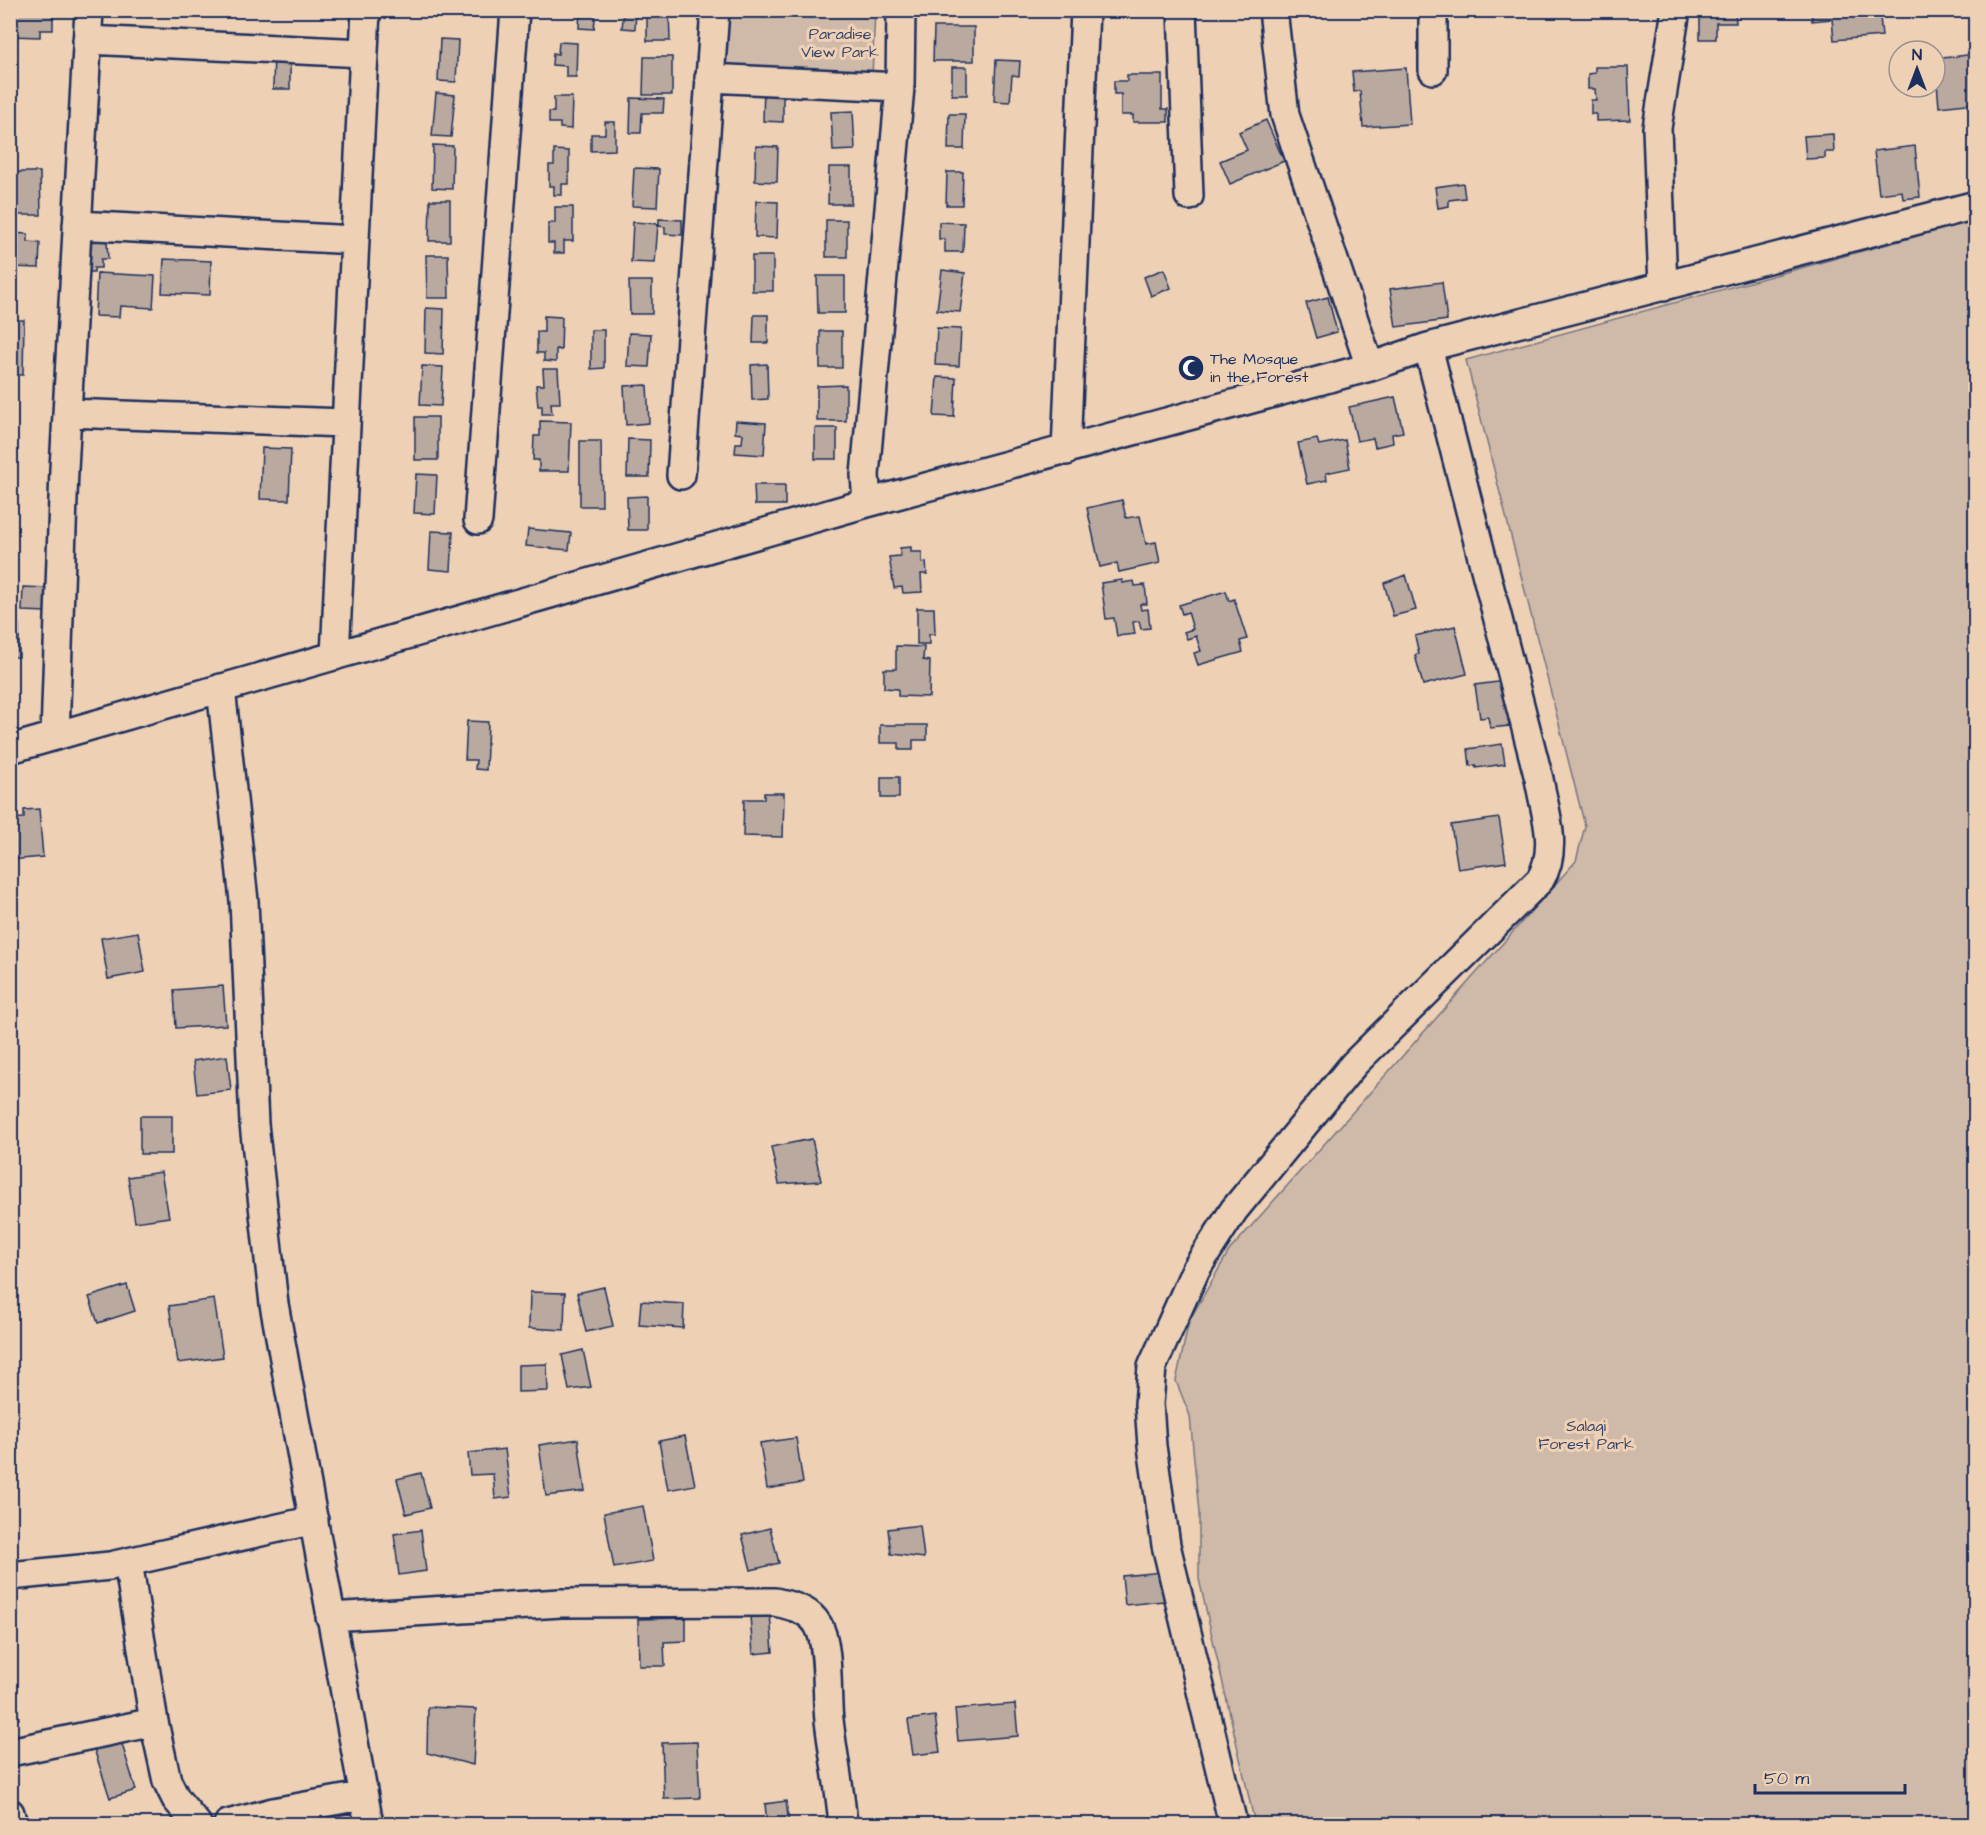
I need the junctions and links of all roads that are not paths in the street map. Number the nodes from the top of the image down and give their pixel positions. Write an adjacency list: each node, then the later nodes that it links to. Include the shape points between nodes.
1 (89, 10): 11 (street)
2 (366, 10): 12 (street)
3 (515, 10): 28 (street)
4 (715, 10): 14 (street)
5 (901, 10): 15 (street)
6 (1085, 10): 25 (street)
7 (1182, 10): 16 (street)
8 (1273, 10): 22 (street, via 1285,116)
9 (1433, 10): 13 (street)
10 (1676, 10): 20 (street, via 1657,128)
11 (87, 40): 12 (street); 18 (street)
12 (364, 53): 19 (street)
13 (1433, 70)
14 (709, 78): 15 (street); 26 (street)
15 (900, 87): 27 (street, via 865,475)
16 (1189, 196)
17 (1976, 205): 20 (street)
18 (77, 225): 19 (street); 23 (street)
19 (355, 240): 24 (street)
20 (1663, 287): 21 (street)
21 (1428, 347): 22 (street); 46 (street, via 1539,778 1551,848 1549,865 1540,880 1354,1064 1234,1210 1196,1269 1152,1367 1149,1404 1166,1545)
22 (1370, 367): 25 (street)
23 (67, 413): 24 (street); 31 (street)
24 (346, 423): 29 (street)
25 (1066, 451): 27 (street)
26 (681, 475)
27 (867, 503): 29 (street)
28 (478, 520)
29 (335, 656): 30 (street)
30 (221, 688): 31 (street); 33 (street, via 244,901 254,1124 274,1304)
31 (55, 736): 32 (street)
32 (10, 749)
33 (314, 1520): 34 (street); 36 (street)
34 (128, 1562): 35 (street); 37 (street)
35 (10, 1576)
36 (330, 1617): 39 (street); 45 (street, via 561,1603 775,1602 806,1611 820,1628)
37 (154, 1722): 38 (street); 42 (street, via 167,1781)
38 (10, 1752)
39 (361, 1796): 43 (street); 44 (street)
40 (10, 1813): 41 (street)
41 (13, 1824)
42 (197, 1824)
43 (228, 1824)
44 (369, 1824)
45 (843, 1824)
46 (1233, 1824)

